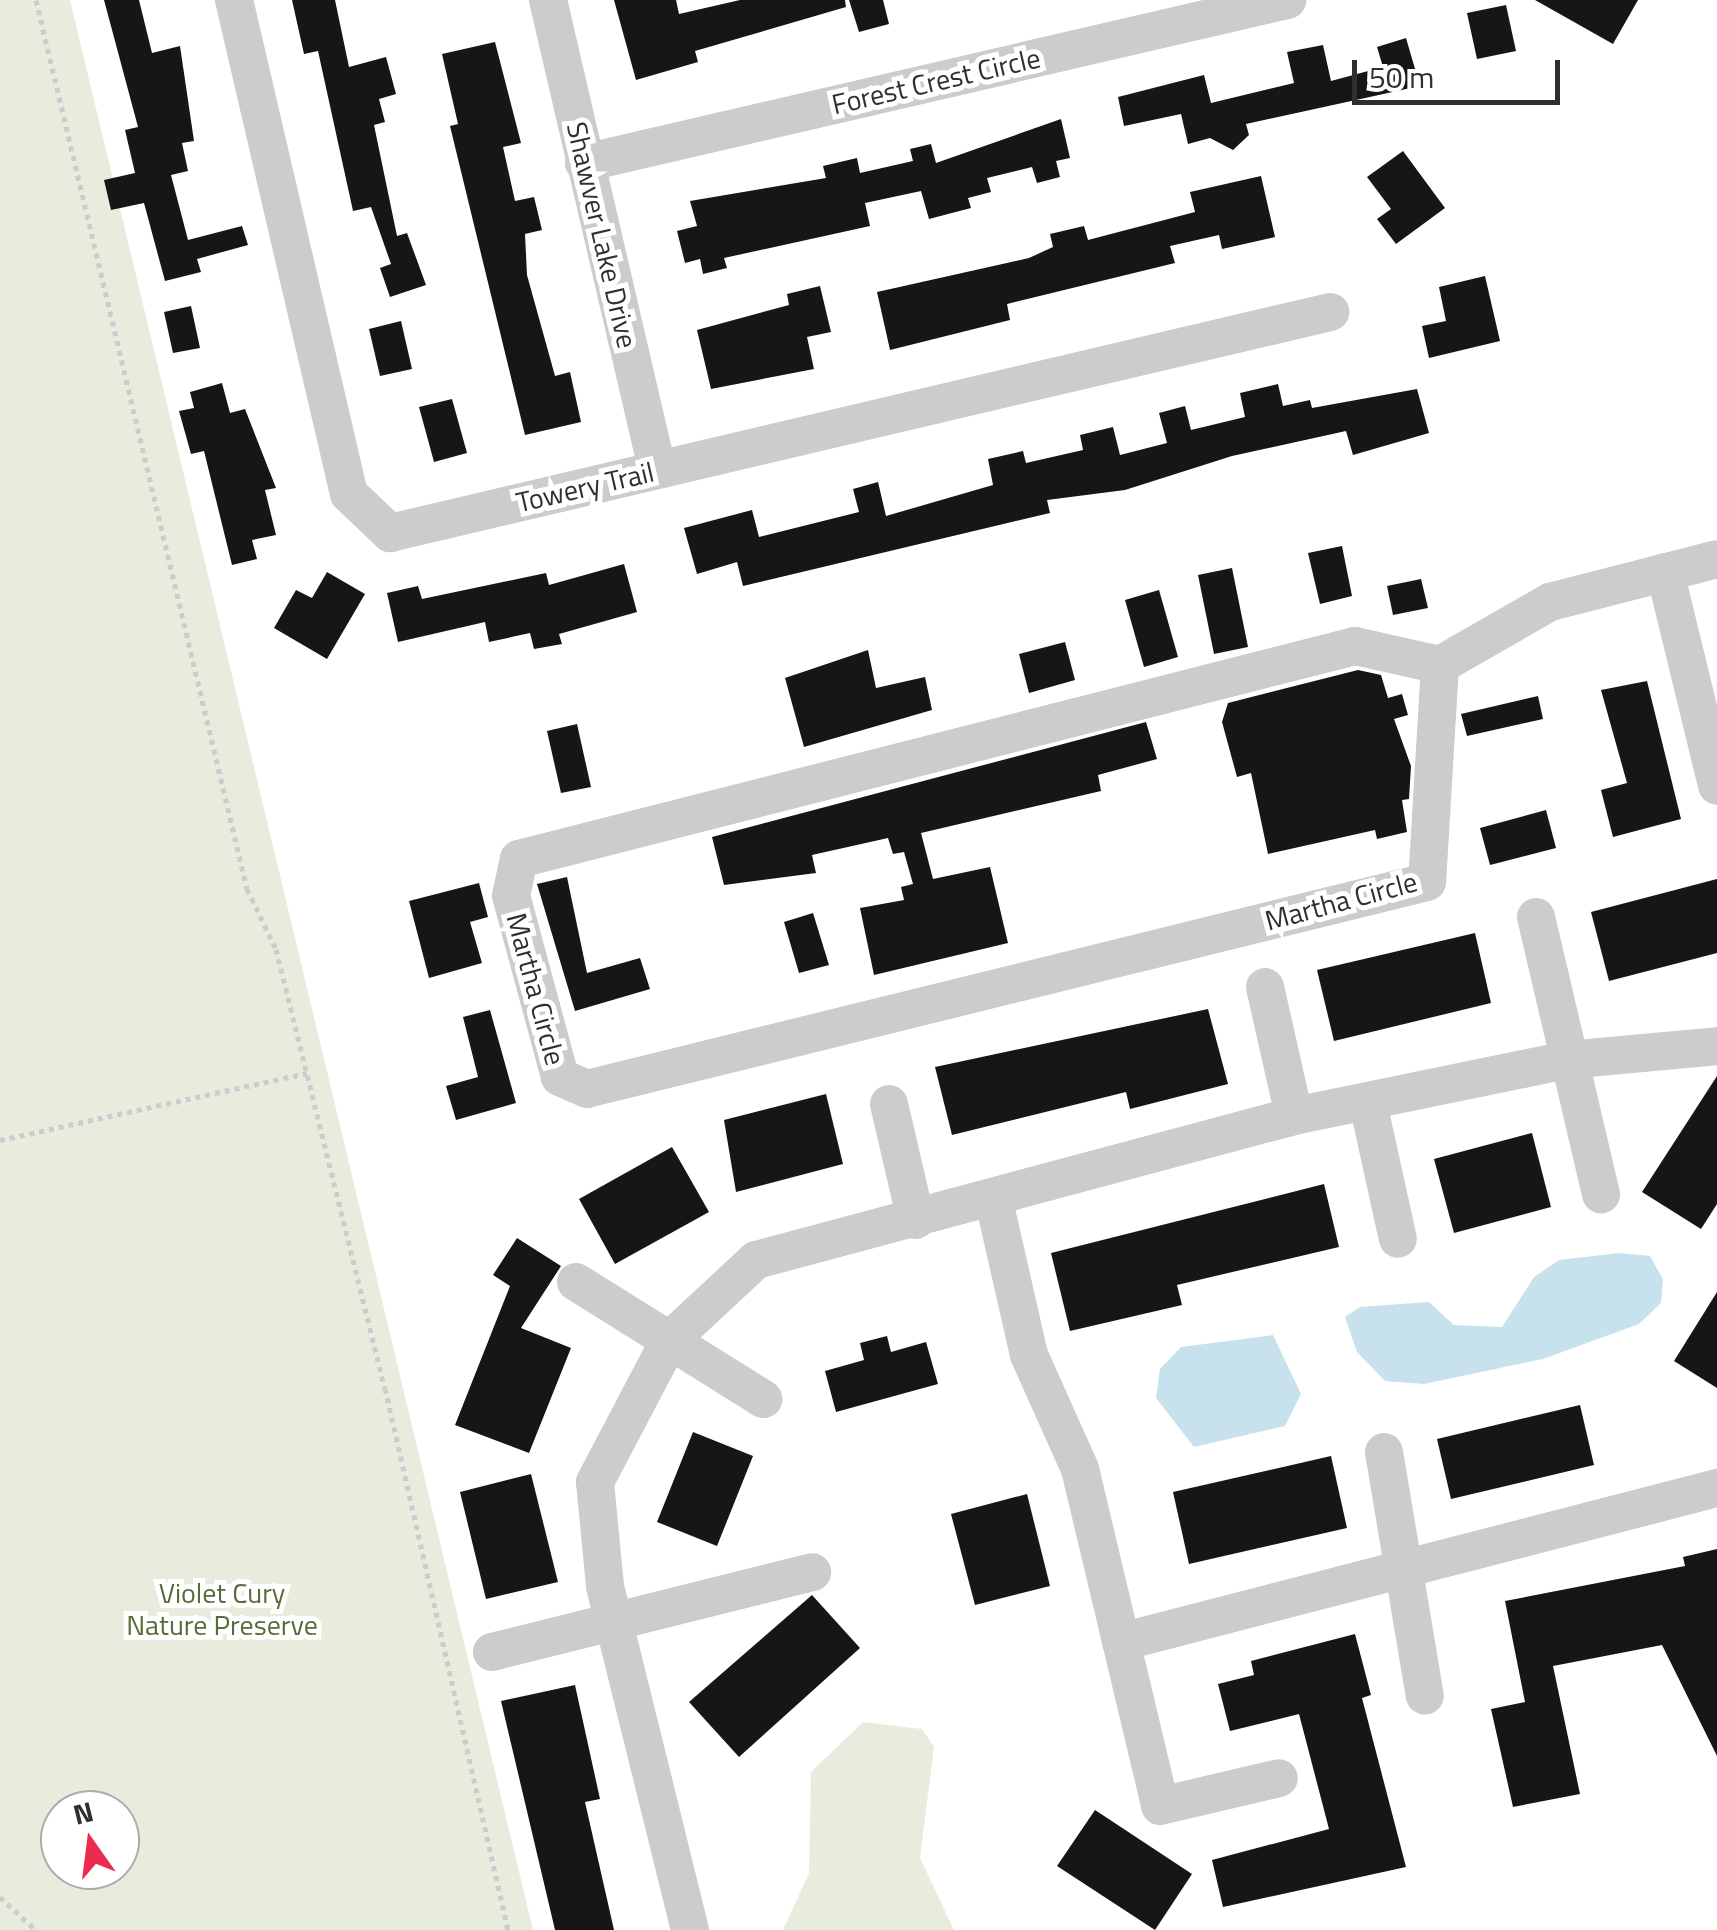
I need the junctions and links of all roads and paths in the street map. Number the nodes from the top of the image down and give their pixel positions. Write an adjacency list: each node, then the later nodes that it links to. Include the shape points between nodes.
1 (36, 0): 16 (path, via 247,889 276,949)
2 (234, 0): 7 (street, Towery Trail, via 348,494 390,534)
3 (548, 0): 5 (street, Shawver Lake Drive)
4 (1288, 0): 5 (street, Forest Crest Circle)
5 (584, 163): 7 (street, Shawver Lake Drive)
6 (1330, 312): 7 (street, Towery Trail)
7 (656, 470)
8 (1717, 560): 9 (street)
9 (1665, 572): 10 (street, via 1550,602); 11 (street)
10 (1440, 665): 10 (street, Martha Circle, via 1355,646 519,858 511,896 560,1078 587,1089 1427,882)
11 (1717, 786)
12 (1536, 917): 15 (street)
13 (1265, 987): 19 (street)
14 (1717, 1046): 15 (street)
15 (1567, 1060): 18 (street); 21 (street)
16 (306, 1073): 20 (path); 39 (path)
17 (889, 1104): 23 (street)
18 (1368, 1104): 19 (street); 24 (street)
19 (1294, 1116): 22 (street)
20 (0, 1140)
21 (1601, 1194)
22 (994, 1200): 23 (street); 33 (street, via 1029,1355 1080,1469)
23 (916, 1220): 26 (street, via 756,1260)
24 (1398, 1239)
25 (576, 1282): 26 (street)
26 (670, 1340): 27 (street); 32 (street, via 595,1482)
27 (763, 1399)
28 (1384, 1452): 30 (street)
29 (1717, 1488): 30 (street)
30 (1406, 1568): 33 (street); 35 (street)
31 (812, 1572): 32 (street)
32 (614, 1621): 34 (street); 40 (street)
33 (1121, 1642): 36 (street, via 1160,1806)
34 (492, 1652)
35 (1425, 1696)
36 (1279, 1778)
37 (0, 1897): 38 (path)
38 (36, 1930)
39 (508, 1930)
40 (690, 1930)

